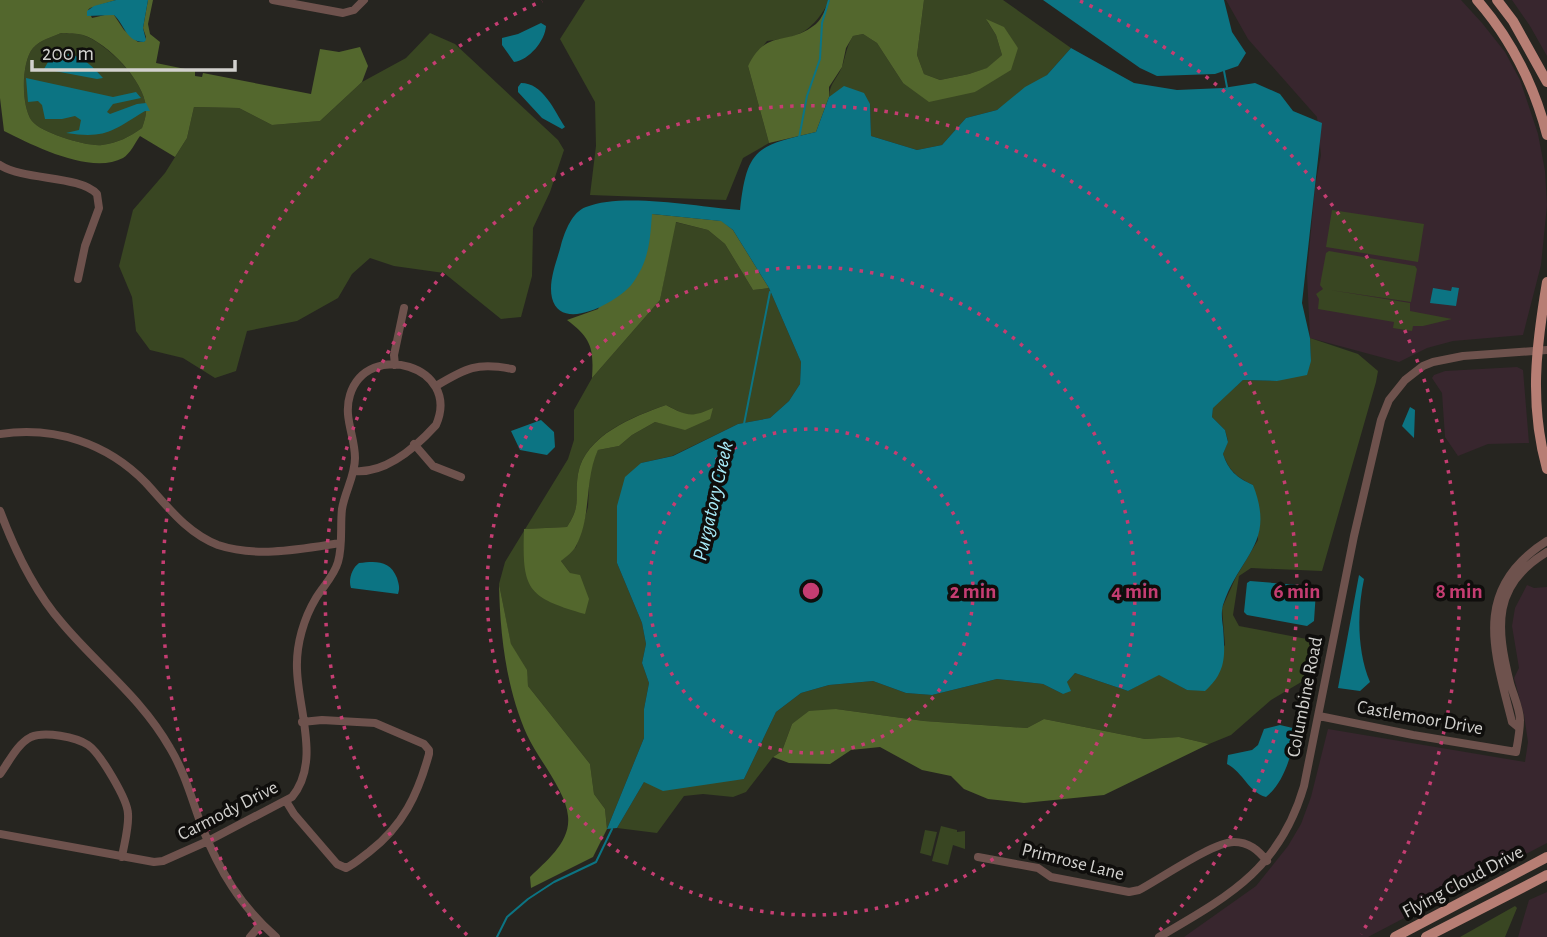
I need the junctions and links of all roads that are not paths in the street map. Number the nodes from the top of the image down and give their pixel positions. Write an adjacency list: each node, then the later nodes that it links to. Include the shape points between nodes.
1 (273, 0): 2 (street, via 343,13)
2 (364, 0)
3 (1477, 0): 6 (main road, via 1521,64)
4 (1497, 0): 5 (main road)
5 (1547, 82)
6 (1547, 135)
7 (0, 165): 8 (street, via 86,186 97,194 99,208)
8 (78, 279)
9 (1547, 282): 11 (main road)
10 (404, 308): 12 (street)
11 (1542, 350): 17 (main road, via 1534,388); 24 (street, Columbine Road, via 1433,362 1405,380 1389,401 1354,536)
12 (395, 365): 14 (street, via 421,372); 18 (street, via 373,368 358,379 349,397)
13 (512, 369): 14 (street, via 478,365)
14 (436, 386): 16 (street, via 440,416)
15 (0, 434): 22 (street, via 53,433 93,445 129,468 184,524 217,544 254,552)
16 (414, 444): 18 (street, via 380,469); 19 (street, via 433,467)
17 (1547, 469)
18 (354, 471): 22 (street, Carmody Drive, via 344,499)
19 (461, 477)
20 (0, 511): 30 (street, via 41,596 146,711 166,741 192,793)
21 (1547, 541): 26 (street, via 1513,570 1494,610 1496,658 1512,722)
22 (340, 543): 25 (street, Carmody Drive, via 339,561 309,613 298,650)
23 (1547, 552): 26 (street, via 1517,575 1502,611 1501,643)
24 (1319, 716): 26 (street, Castlemoor Drive, via 1516,751); 34 (street, Columbine Road, via 1298,806)
25 (302, 722): 28 (street, Carmody Drive, via 306,768 299,788); 28 (street, via 375,723 424,744 429,754 414,800 399,825 346,868 337,864)
26 (1518, 726)
27 (0, 774): 31 (street, via 18,748 35,736 90,746 127,807)
28 (286, 801): 30 (street, Carmody Drive)
29 (0, 834): 31 (street, Carmody Drive)
30 (208, 841): 31 (street, Carmody Drive, via 163,861); 36 (street, via 230,886)
31 (121, 857)
32 (978, 857): 34 (street, Primrose Lane, via 1129,892 1221,844 1252,846)
33 (1547, 857): 40 (main road, Flying Cloud Drive)
34 (1267, 861): 39 (street, Columbine Road, via 1237,889)
35 (1547, 875): 41 (main road, Flying Cloud Drive)
36 (261, 924): 37 (street); 38 (street)
37 (250, 937)
38 (276, 937)
39 (1161, 937)
40 (1395, 937)
41 (1426, 937)

